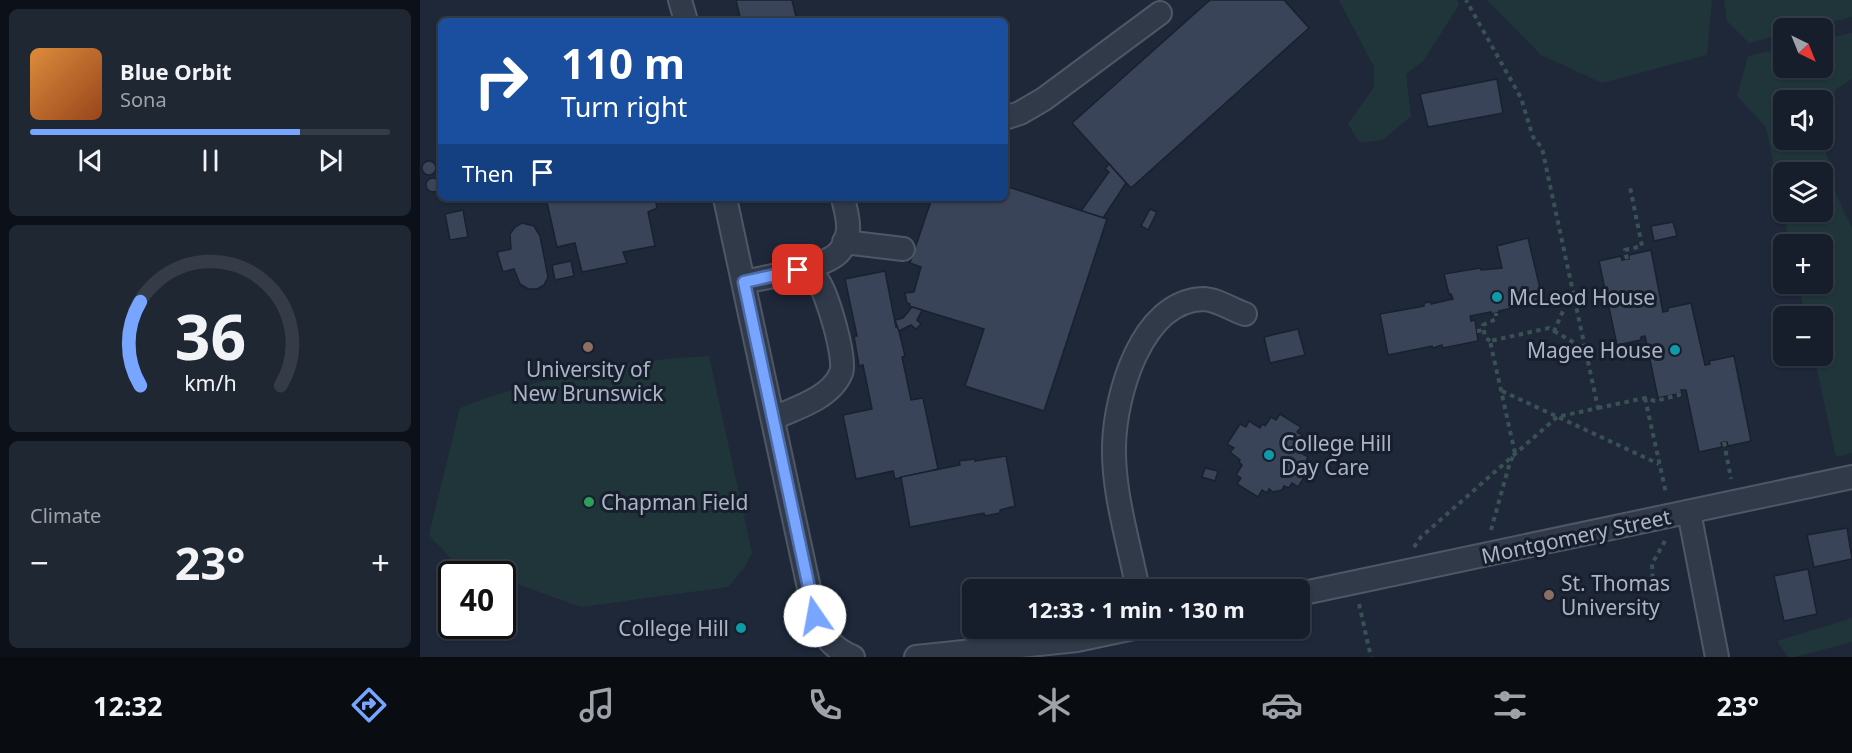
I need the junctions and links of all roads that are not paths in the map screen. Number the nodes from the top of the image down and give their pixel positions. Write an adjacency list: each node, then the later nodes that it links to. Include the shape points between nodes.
1 (681, 0): 3 (street)
2 (1160, 13): 4 (street, via 1038,104)
3 (685, 18)
4 (1008, 117)
5 (726, 201): 10 (street)
6 (844, 201): 7 (street, via 848,221)
7 (844, 242): 8 (street); 9 (street, via 829,260)
8 (903, 249)
9 (798, 270): 10 (street); 12 (street, via 809,273 825,292 844,361 841,374 816,399)
10 (744, 282): 12 (street)
11 (1245, 314): 15 (street, via 1206,299 1185,301 1151,327 1137,351 1117,417 1114,446 1119,498)
12 (774, 418): 19 (street, via 815,616 824,636 839,651)
13 (1852, 477): 14 (street, Montgomery Street)
14 (1689, 512): 16 (street, Montgomery Street); 21 (street)
15 (1136, 579)
16 (1310, 592)
17 (1104, 639): 18 (street)
18 (1077, 649): 20 (street)
19 (853, 657)
20 (916, 657)
21 (1717, 657)

